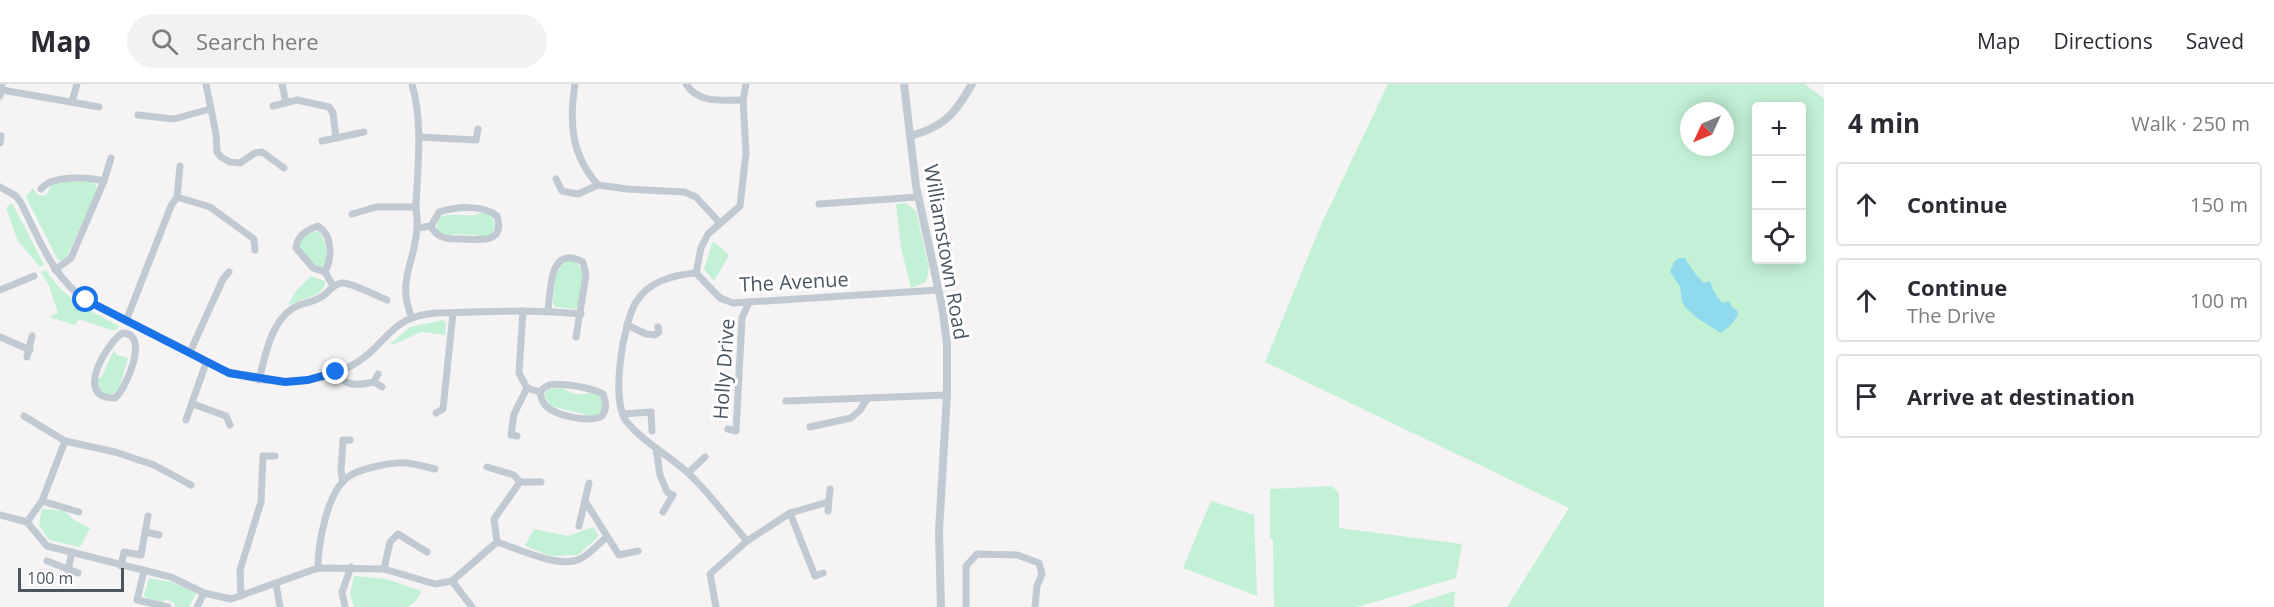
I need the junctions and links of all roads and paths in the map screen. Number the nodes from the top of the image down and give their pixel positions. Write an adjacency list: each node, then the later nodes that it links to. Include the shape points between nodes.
1 (77, 84): 12 (street)
2 (206, 84): 16 (street)
3 (282, 84): 13 (street)
4 (412, 84): 20 (street)
5 (574, 84): 29 (street, via 575,147 587,173)
6 (686, 84): 11 (street, via 702,99)
7 (746, 84): 11 (street)
8 (904, 84): 21 (street, Williamstown Road)
9 (972, 84): 21 (street, via 944,123)
10 (1, 90): 12 (street)
11 (743, 100): 37 (street, via 746,153 742,196 740,206)
12 (72, 102): 15 (street)
13 (286, 103): 14 (street); 22 (street, via 297,100 329,107)
14 (273, 106)
15 (99, 107)
16 (210, 109): 17 (street, via 174,119); 26 (street, via 221,157 240,163 262,152)
17 (138, 115)
18 (478, 129): 20 (street, via 476,141)
19 (364, 132): 22 (street)
20 (419, 136): 35 (street)
21 (910, 136): 33 (street, Williamstown Road)
22 (336, 138): 23 (street)
23 (322, 141)
24 (111, 158): 28 (street)
25 (180, 166): 32 (street)
26 (284, 168)
27 (556, 179): 29 (street, via 562,191 578,194)
28 (104, 181): 31 (street, via 53,180 45,182); 41 (street, via 71,258)
29 (598, 185): 37 (street, via 684,192 696,197)
30 (0, 187): 41 (street, via 21,202)
31 (41, 189)
32 (177, 197): 40 (street, via 210,207 254,239); 56 (street)
33 (918, 197): 34 (street); 48 (street, Williamstown Road)
34 (819, 204)
35 (416, 207): 36 (street, via 376,207); 39 (street)
36 (352, 214)
37 (720, 223): 44 (street, via 701,248)
38 (430, 226): 38 (street, via 439,212 448,209 485,209 497,216 499,230 484,240 447,238); 39 (street)
39 (417, 228): 55 (street, via 404,293)
40 (255, 250)
41 (55, 270): 56 (street, via 70,289)
42 (230, 272): 63 (street, via 223,279)
43 (325, 272): 43 (street, via 313,268 296,248 298,238 318,226 326,235 330,255); 46 (street)
44 (696, 273): 50 (street, The Avenue, via 720,298 732,303); 57 (street, via 674,275 651,286 636,301)
45 (34, 276): 47 (street)
46 (333, 286): 49 (street, via 344,283); 67 (street, via 321,297 293,308 283,317 267,349)
47 (0, 290)
48 (939, 290): 50 (street, The Avenue); 72 (street, Williamstown Road, via 947,344)
49 (387, 300)
50 (749, 302): 86 (street, Holly Drive, via 742,318 736,431)
51 (523, 310): 52 (street); 53 (street); 70 (street, via 519,373)
52 (548, 310): 54 (street); 54 (street, via 554,271 566,257 574,257 586,268)
53 (453, 313): 55 (street); 76 (street)
54 (581, 314): 62 (street)
55 (412, 318): 65 (street, via 366,356)
56 (129, 322): 59 (street); 63 (street)
57 (627, 325): 58 (street, via 655,335); 79 (street, via 619,375)
58 (658, 327)
59 (127, 333): 59 (street, via 136,343 136,351 125,387 115,398 104,397 93,384 100,362 118,336)
60 (32, 336): 61 (street, via 28,353)
61 (0, 337)
62 (576, 337)
63 (190, 352): 64 (street)
64 (206, 363): 67 (street); 75 (street)
65 (336, 372): 67 (street, via 308,380); 68 (street, via 351,385)
66 (378, 374): 68 (street)
67 (259, 380)
68 (374, 382): 69 (street)
69 (382, 387)
70 (527, 388): 71 (street); 88 (street, via 514,414 510,435)
71 (540, 392): 71 (street, via 557,384 595,389 603,394 605,410 602,416 588,420 553,411 542,401)
72 (947, 395): 73 (street); 142 (street, Williamstown Road, via 939,531)
73 (867, 399): 74 (street); 85 (street, via 851,418)
74 (786, 402)
75 (193, 404): 82 (street); 83 (street)
76 (443, 408): 78 (street); 80 (street)
77 (234, 411): 82 (street)
78 (436, 413)
79 (623, 414): 87 (street, via 651,412); 91 (street, via 625,421)
80 (450, 415)
81 (24, 416): 90 (street)
82 (226, 417): 84 (street)
83 (186, 420)
84 (230, 425)
85 (810, 427)
86 (728, 429)
87 (652, 431)
88 (517, 436)
89 (350, 440): 97 (street, via 343,440)
90 (65, 441): 101 (street, via 154,465); 103 (street)
91 (656, 448): 96 (street); 108 (street, via 660,475 673,495)
92 (275, 456): 134 (street, via 262,456 261,502 240,570)
93 (705, 457): 96 (street)
94 (487, 467): 98 (street, via 514,475)
95 (435, 469): 97 (street, via 406,463 378,466 348,476)
96 (688, 472): 117 (street)
97 (343, 482): 125 (street, via 335,491 324,526)
98 (520, 482): 99 (street); 118 (street, via 494,519)
99 (541, 482)
100 (589, 483): 104 (street)
101 (191, 485)
102 (830, 489): 105 (street)
103 (42, 501): 107 (street); 112 (street)
104 (585, 501): 113 (street); 116 (street)
105 (828, 502): 106 (street); 109 (street)
106 (828, 511)
107 (79, 512)
108 (663, 512)
109 (790, 513): 117 (street); 130 (street, via 814,576)
110 (0, 515): 112 (street)
111 (148, 516): 114 (street)
112 (27, 522): 120 (street, via 47,546)
113 (579, 526)
114 (146, 532): 115 (street); 123 (street, via 141,555 124,552)
115 (159, 535)
116 (606, 537): 118 (street, via 580,559 566,561 549,561); 119 (street, via 619,555)
117 (747, 541): 141 (street, via 710,574)
118 (497, 542): 131 (street)
119 (638, 551)
120 (72, 552): 123 (street); 127 (street)
121 (427, 552): 126 (street, via 398,534 390,542)
122 (47, 561): 127 (street)
123 (121, 566): 128 (street)
124 (351, 567): 125 (street); 126 (street); 139 (street, via 342,592)
125 (318, 568): 132 (street)
126 (384, 569): 131 (street, via 435,585)
127 (68, 570): 129 (street)
128 (144, 571): 133 (street, via 171,577); 135 (street)
129 (78, 573)
130 (823, 573)
131 (452, 581): 140 (street)
132 (276, 584): 134 (street); 138 (street)
133 (204, 593): 134 (street, via 231,599); 137 (street)
134 (241, 596)
135 (136, 604): 136 (street)
136 (168, 607)
137 (197, 607)
138 (280, 607)
139 (345, 607)
140 (472, 607)
141 (716, 607)
142 (941, 607)
143 (966, 607): 144 (street, via 967,562 977,554 1017,555 1039,563 1042,574)
144 (1035, 607)

